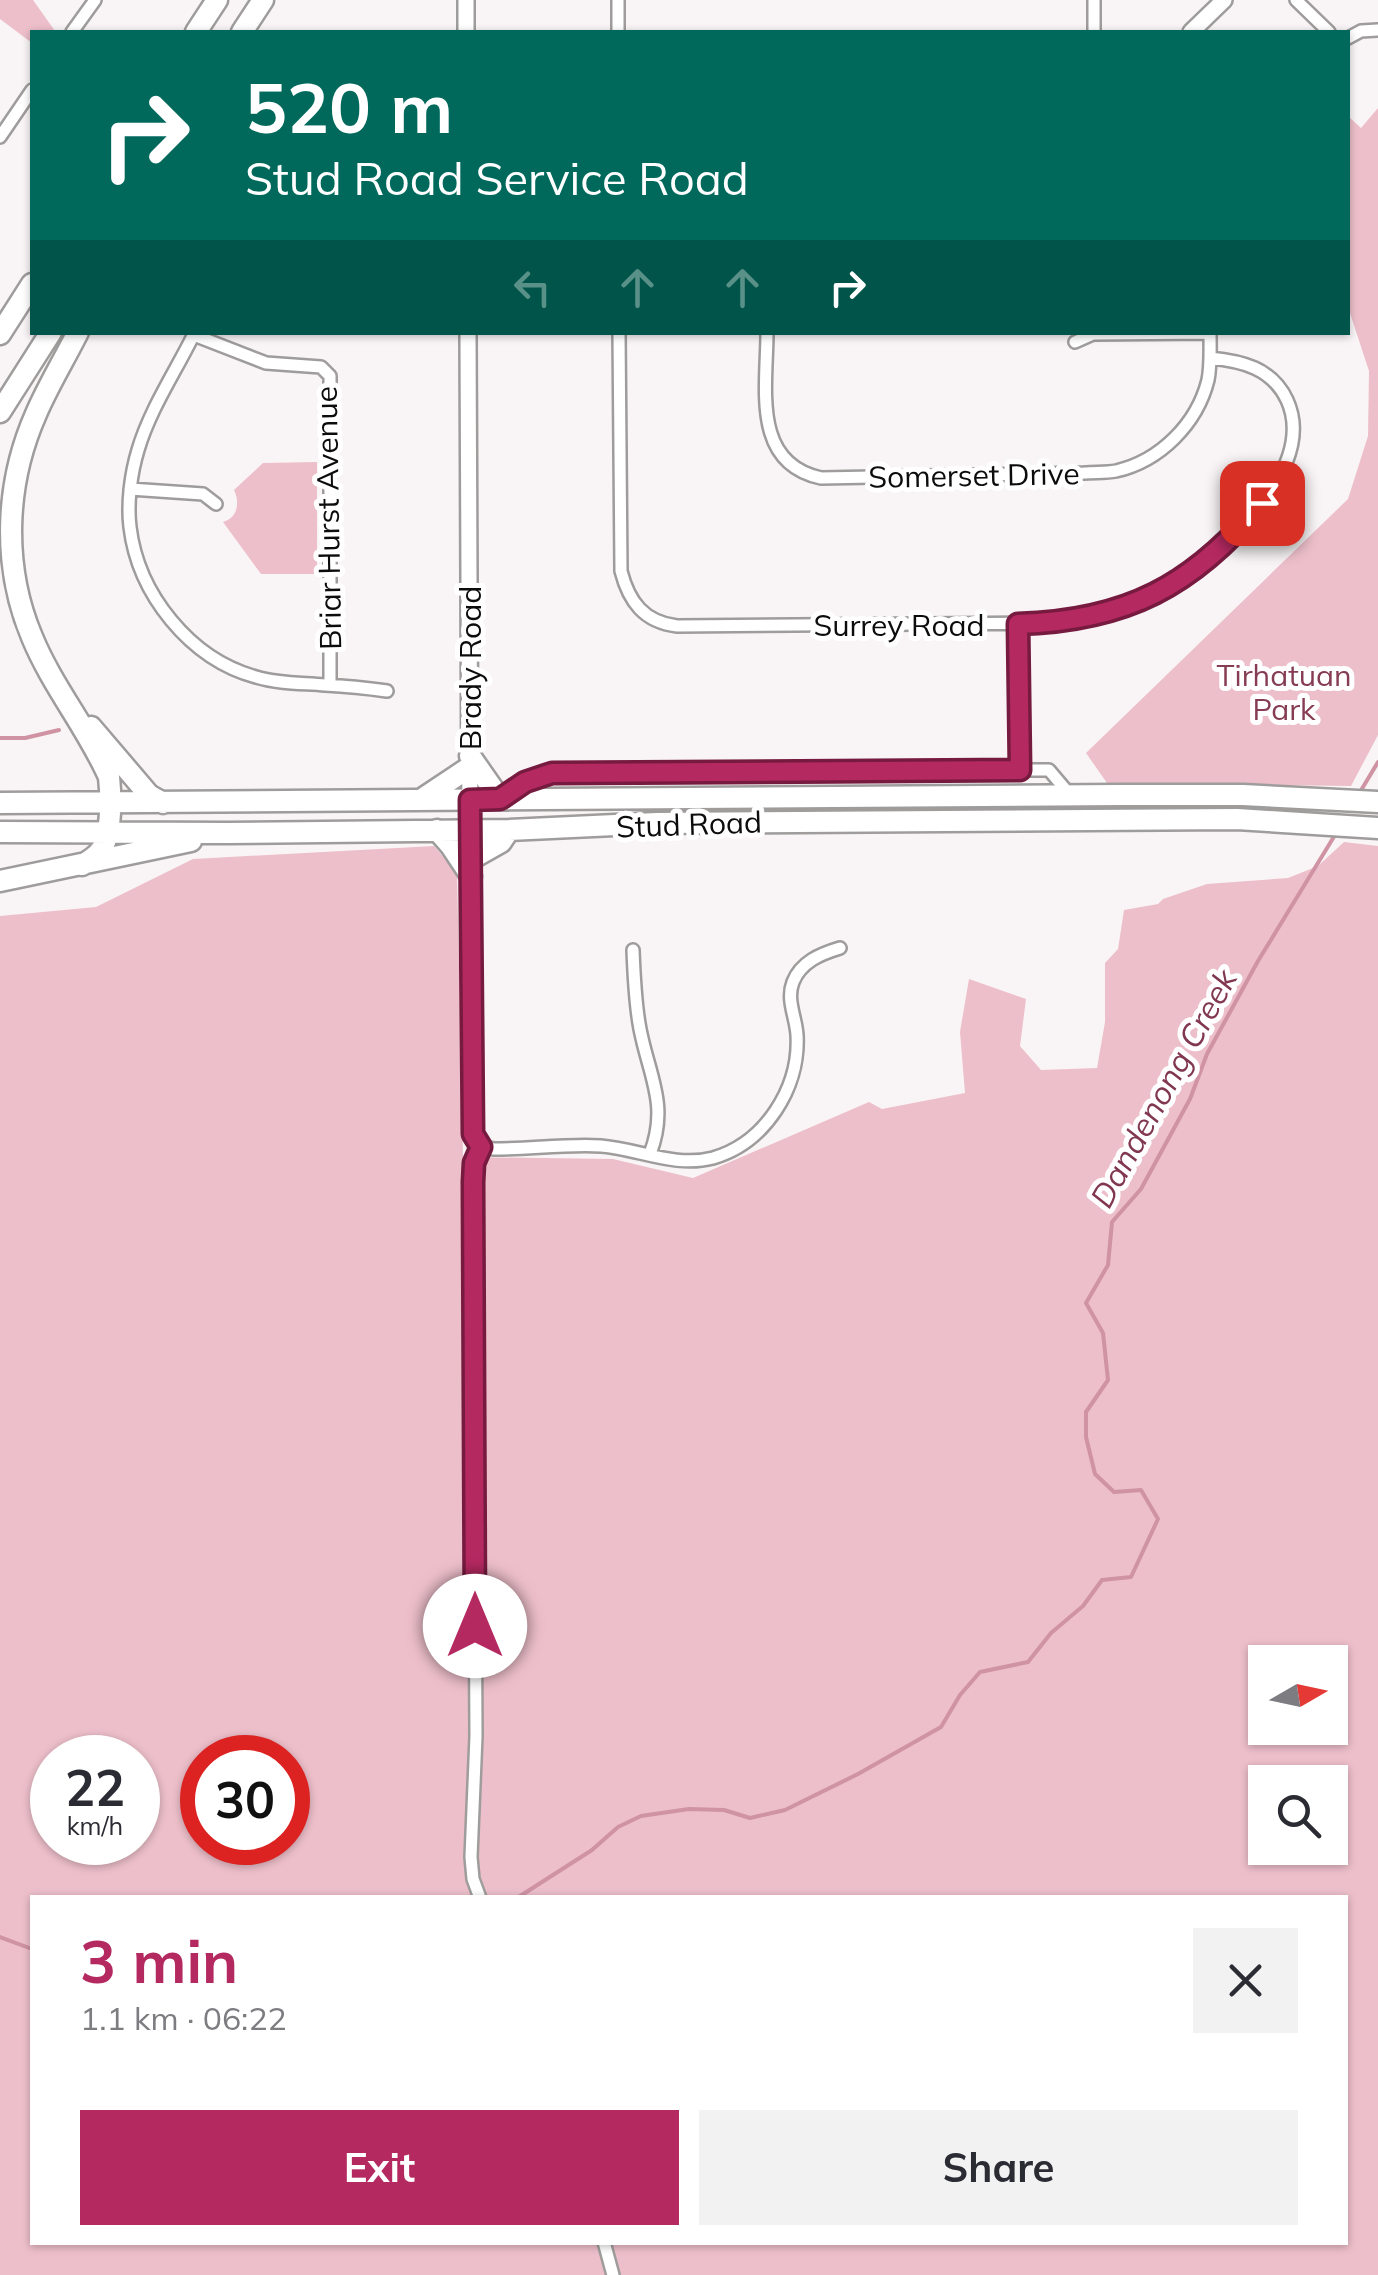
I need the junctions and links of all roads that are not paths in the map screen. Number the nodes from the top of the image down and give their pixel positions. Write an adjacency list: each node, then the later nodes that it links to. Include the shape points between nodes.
1 (95, 0): 9 (street)
2 (217, 0): 10 (highway)
3 (264, 0): 11 (highway)
4 (466, 0): 12 (main road)
5 (618, 0): 13 (street)
6 (1094, 0): 14 (street)
7 (1224, 0): 15 (main road)
8 (1296, 0): 16 (street)
9 (73, 30)
10 (197, 30)
11 (243, 30)
12 (466, 30)
13 (618, 30)
14 (1094, 30)
15 (1193, 30)
16 (1327, 30)
17 (1378, 30): 18 (street)
18 (1350, 37)
19 (30, 93): 20 (street)
20 (0, 137)
21 (30, 287): 22 (highway)
22 (0, 334)
23 (49, 335): 34 (highway)
24 (76, 335): 40 (highway, via 34,416 10,530 13,575 32,636)
25 (194, 335): 35 (street, via 138,449)
26 (197, 335): 38 (street, Briar Hurst Avenue, via 266,362 321,366 330,376)
27 (468, 335): 41 (main road, Brady Road)
28 (619, 335): 37 (street, Surrey Road, via 620,571 641,612 677,626)
29 (767, 335): 33 (street, Somerset Drive, via 770,437 793,467 822,478 1114,471 1143,462 1181,432 1208,380)
30 (1092, 335): 32 (street)
31 (1210, 335): 33 (street, Somerset Drive)
32 (1075, 342)
33 (1210, 358): 37 (street, Surrey Road, via 1260,370 1290,406 1290,452 1262,503 1214,555 1140,601 1074,620)
34 (0, 412)
35 (130, 489): 36 (street, via 203,494); 38 (street, via 140,567 160,607 190,642 255,677)
36 (216, 504)
37 (1018, 624): 42 (street)
38 (330, 685): 39 (street)
39 (386, 690)
40 (74, 714): 49 (highway, via 109,777); 50 (highway)
41 (470, 762): 44 (highway); 45 (highway); 46 (main road, Brady Road)
42 (1020, 770): 43 (street, via 1049,770); 44 (street, via 552,773)
43 (1071, 796): 44 (highway, Stud Road); 47 (highway, Stud Road)
44 (500, 799): 46 (highway, Stud Road)
45 (420, 800): 46 (highway, Stud Road); 50 (highway, Stud Road)
46 (470, 800): 53 (main road, Brady Road)
47 (1378, 802)
48 (0, 803): 49 (highway, Stud Road)
49 (110, 803): 50 (highway, Stud Road); 56 (highway)
50 (163, 803)
51 (1376, 828): 54 (highway, Stud Road, via 1237,818)
52 (437, 830): 53 (highway, Stud Road); 57 (highway, Stud Road); 59 (highway)
53 (470, 830): 54 (highway, Stud Road); 59 (street, Brady Road)
54 (509, 830): 59 (highway)
55 (0, 832): 56 (highway, Stud Road)
56 (107, 832): 57 (highway, Stud Road); 58 (highway, via 100,852)
57 (228, 834): 58 (highway)
58 (82, 866): 60 (highway)
59 (471, 868): 63 (street, Brady Road, via 473,1134)
60 (0, 881)
61 (840, 948): 64 (street, via 804,965 794,980 794,1069 760,1130 738,1148 708,1159)
62 (633, 950): 64 (street, via 639,1026 657,1097)
63 (481, 1147): 64 (street, via 595,1146); 65 (street, Brady Road, via 473,1182 471,1856)
64 (650, 1154)
65 (478, 1892)
66 (605, 2245): 67 (street)
67 (613, 2275)

